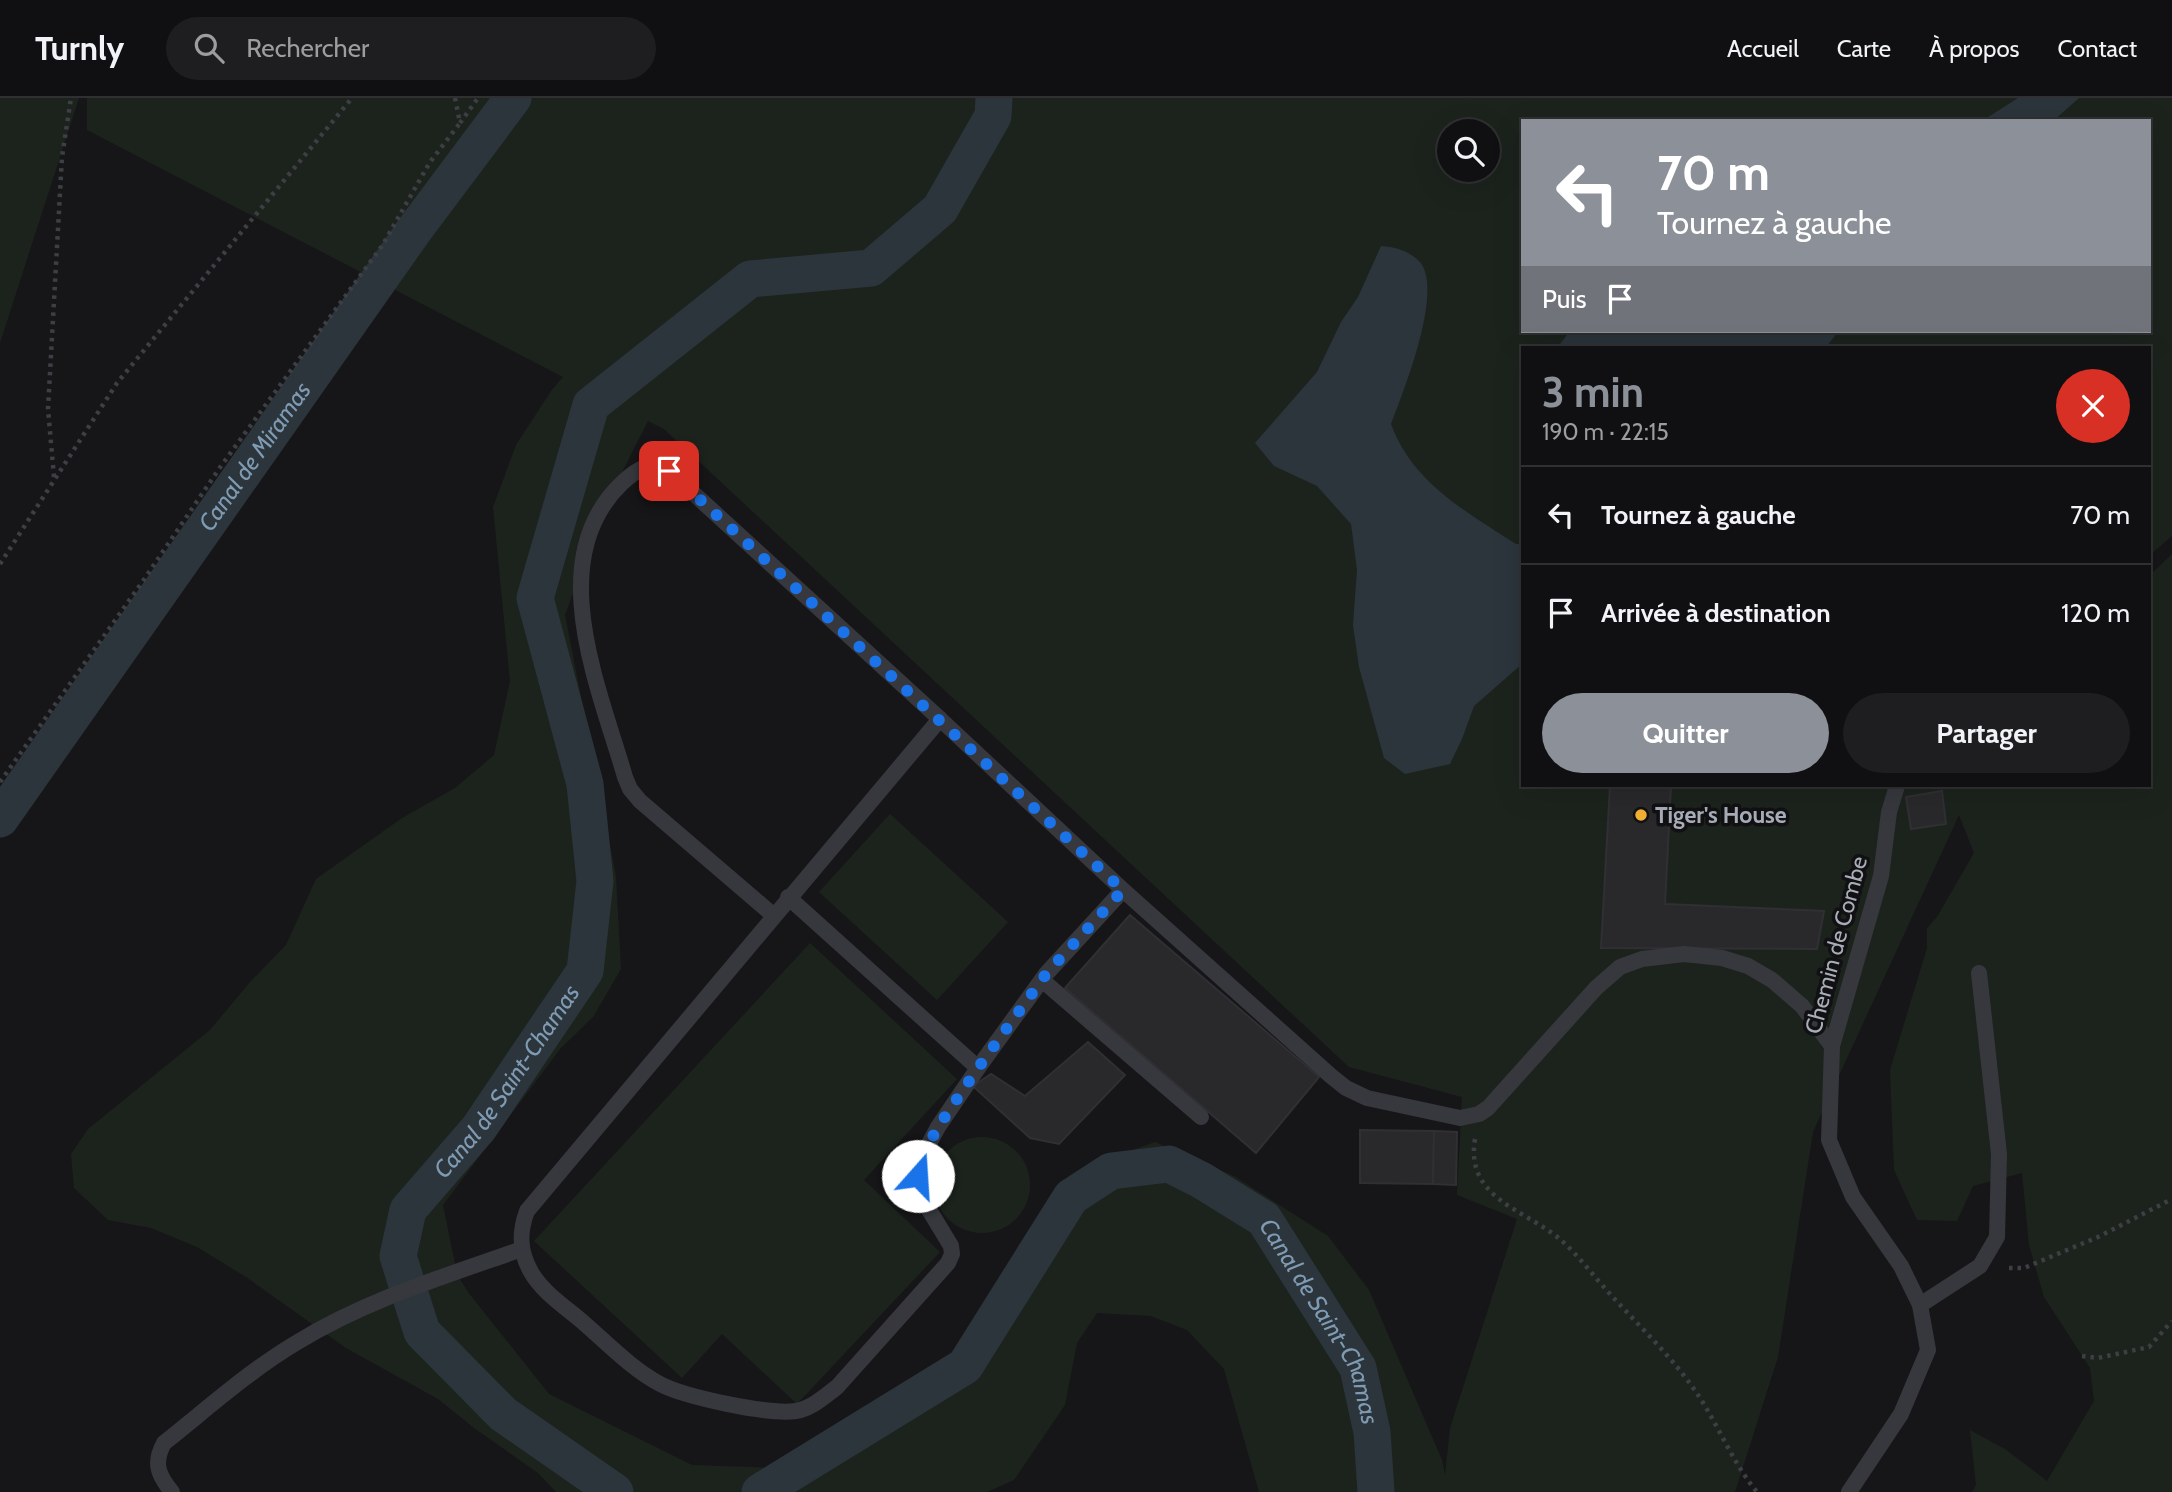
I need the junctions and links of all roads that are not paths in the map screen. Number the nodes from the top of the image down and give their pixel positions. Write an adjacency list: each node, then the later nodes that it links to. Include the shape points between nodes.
1 (940, 719): 3 (lane); 4 (lane); 5 (lane, via 669,471 658,465 645,466 606,498 583,554 581,598 587,648 625,777 640,801)
2 (1897, 787): 8 (lane, Chemin de Combe, via 1881,876)
3 (1123, 890): 7 (lane); 8 (lane, via 1346,1088 1367,1098 1461,1118 1479,1114 1596,988 1620,967 1642,958 1684,954 1748,966 1802,1006)
4 (788, 897): 5 (lane); 9 (lane)
5 (774, 915): 11 (lane, via 527,1211 521,1229)
6 (1979, 973): 12 (lane, via 1999,1154 1997,1237 1980,1266)
7 (1042, 981): 9 (lane); 10 (lane)
8 (1832, 1046): 12 (lane, Chemin de Combe, via 1829,1140 1853,1197 1901,1266)
9 (978, 1068): 11 (lane, via 938,1127 918,1176 922,1198 951,1246 948,1263 837,1387 799,1411 692,1396 660,1384 543,1288)
10 (1200, 1117)
11 (522, 1249): 13 (lane, via 396,1294 295,1343 164,1443 158,1469)
12 (1920, 1305): 14 (lane, Chemin de Combe, via 1928,1350 1902,1414)
13 (172, 1492)
14 (1849, 1492)

